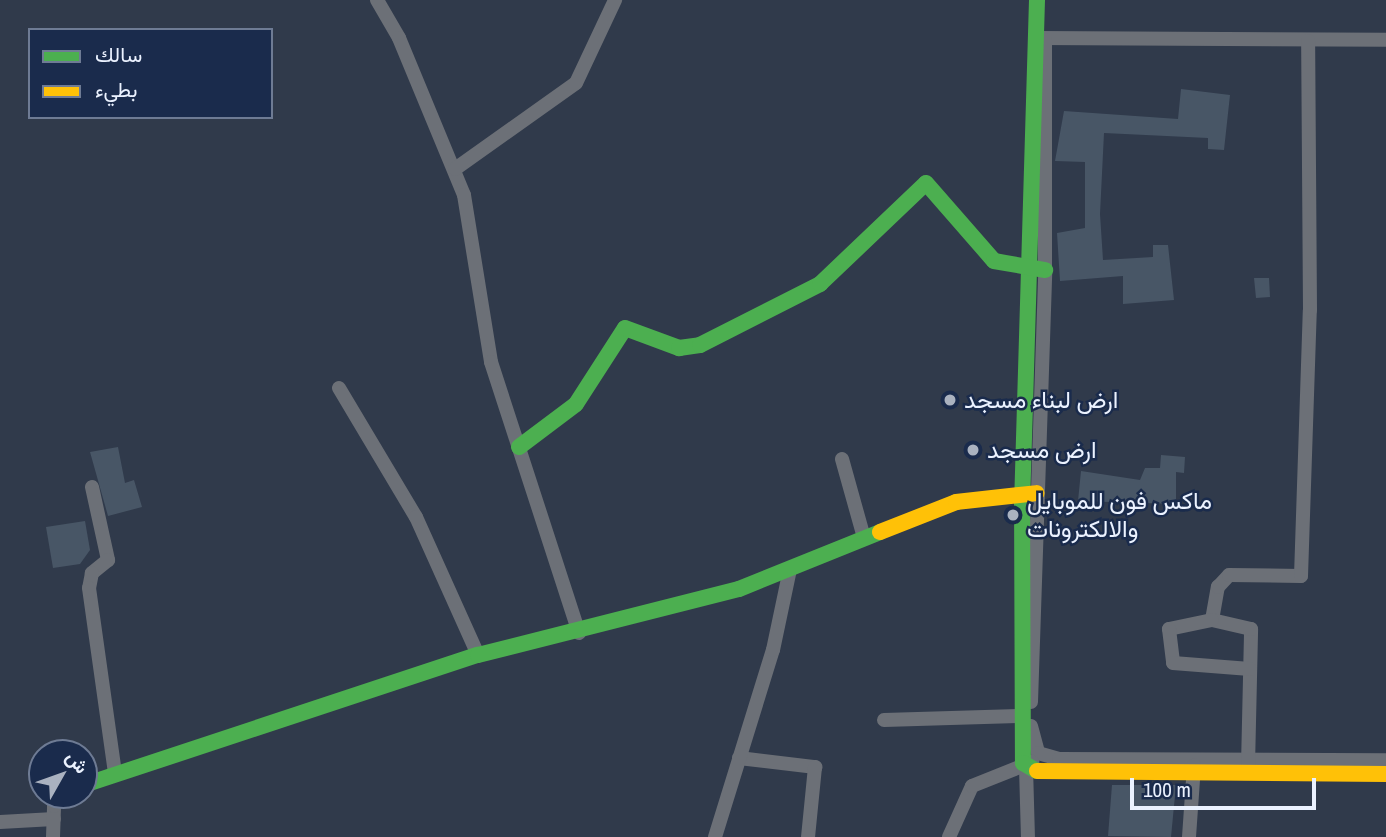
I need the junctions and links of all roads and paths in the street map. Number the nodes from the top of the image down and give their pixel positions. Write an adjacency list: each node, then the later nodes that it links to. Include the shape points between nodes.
1 (377, 0): 9 (street)
2 (615, 0): 9 (street, via 576,83 491,149)
3 (1037, 0): 6 (street)
4 (1046, 0): 6 (street)
5 (1386, 40): 7 (street)
6 (1041, 42): 7 (street); 10 (street)
7 (1308, 45): 8 (street); 18 (street, via 1310,310 1301,576 1229,575 1218,587)
8 (1386, 48)
9 (455, 169): 12 (street, via 474,240 482,322)
10 (1039, 269): 12 (street, via 994,261 926,183 820,284 700,345 679,348 625,328 576,404); 15 (street)
11 (339, 388): 20 (street, via 416,517)
12 (519, 447): 19 (street)
13 (842, 459): 16 (street)
14 (92, 487): 30 (street, via 108,560 92,572 89,588)
15 (1030, 493): 16 (street, via 957,502); 22 (street); 24 (street, via 1031,732)
16 (864, 538): 17 (street)
17 (790, 569): 19 (street); 25 (street)
18 (1212, 620): 21 (street, via 1251,629); 21 (street, via 1172,624 1170,662)
19 (579, 633): 20 (street)
20 (478, 656): 30 (street)
21 (1250, 668): 28 (street)
22 (1019, 716): 23 (street); 29 (street)
23 (884, 720)
24 (1041, 754): 27 (street); 29 (street)
25 (739, 758): 37 (street); 38 (street, via 816,769)
26 (1386, 760): 28 (street)
27 (1194, 766): 28 (street); 29 (street); 41 (street)
28 (1248, 766): 31 (street)
29 (1026, 767): 39 (street, via 972,786); 40 (street)
30 (116, 772): 32 (street)
31 (1386, 774)
32 (98, 779)
33 (58, 809): 34 (street)
34 (54, 819): 35 (street); 36 (street)
35 (0, 822)
36 (53, 837)
37 (715, 837)
38 (808, 837)
39 (949, 837)
40 (1028, 837)
41 (1189, 837)

